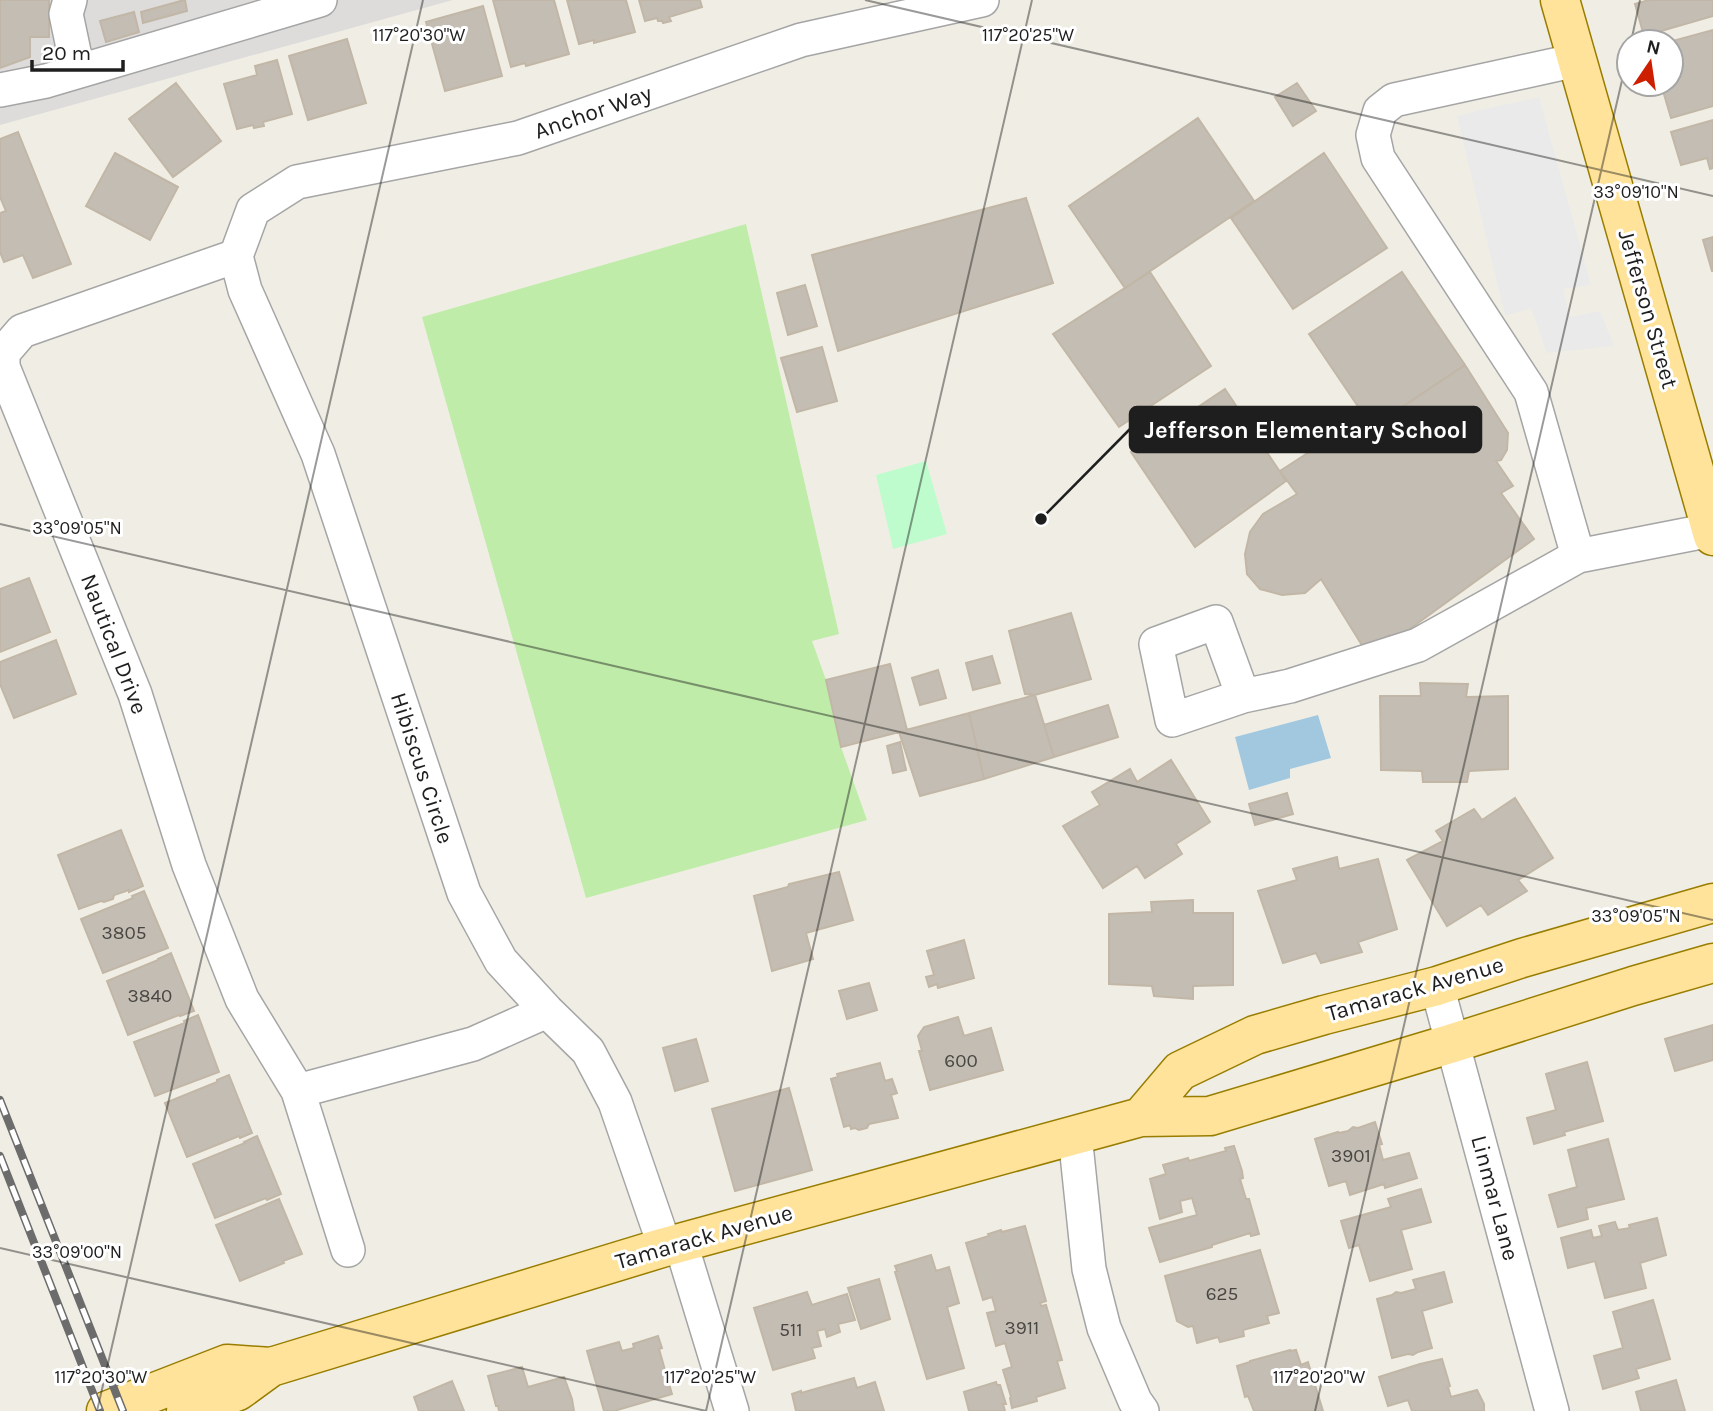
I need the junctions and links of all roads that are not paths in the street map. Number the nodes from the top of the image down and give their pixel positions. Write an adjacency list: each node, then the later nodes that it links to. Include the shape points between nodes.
1 (70, 0): 7 (street, via 65,14)
2 (320, 0): 5 (street)
3 (982, 0): 9 (street, Anchor Way, via 801,40 518,138 297,182 253,210)
4 (1560, 0): 6 (main road, Jefferson Street)
5 (221, 14): 7 (street)
6 (1577, 60): 10 (main road, Jefferson Street); 12 (street, via 1394,100 1380,111 1373,135 1378,158 1399,194 1531,392)
7 (78, 71): 8 (street)
8 (0, 90)
9 (236, 256): 17 (street, Hibiscus Circle, via 245,290 318,454 464,893 501,961); 19 (street, Nautical Drive, via 22,331 3,353 3,367 135,694 189,865 242,999)
10 (1703, 467): 11 (main road, Jefferson Street)
11 (1712, 533): 12 (street)
12 (1578, 556): 13 (street, via 1418,645 1290,686)
13 (1243, 696)
14 (1713, 903): 16 (main road, Tamarack Avenue)
15 (1713, 963): 18 (main road, Tamarack Avenue)
16 (1437, 986): 18 (street, Linmar Lane); 20 (main road, Tamarack Avenue, via 1255,1035 1180,1071)
17 (547, 1011): 19 (street, via 472,1044); 22 (street, Hibiscus Circle, via 588,1051 615,1102)
18 (1452, 1043): 20 (main road, Tamarack Avenue, via 1210,1116); 29 (street, Linmar Lane)
19 (298, 1091): 23 (street, Nautical Drive)
20 (1141, 1117): 21 (main road, Tamarack Avenue)
21 (1075, 1135): 22 (main road, Tamarack Avenue); 28 (street, via 1089,1269 1104,1328)
22 (673, 1245): 24 (main road, Tamarack Avenue); 27 (street, Hibiscus Circle)
23 (348, 1250)
24 (271, 1367): 25 (main road, Tamarack Avenue, via 227,1364); 26 (main road, Tamarack Avenue, via 238,1391)
25 (106, 1411)
26 (186, 1411)
27 (732, 1411)
28 (1142, 1411)
29 (1552, 1411)

